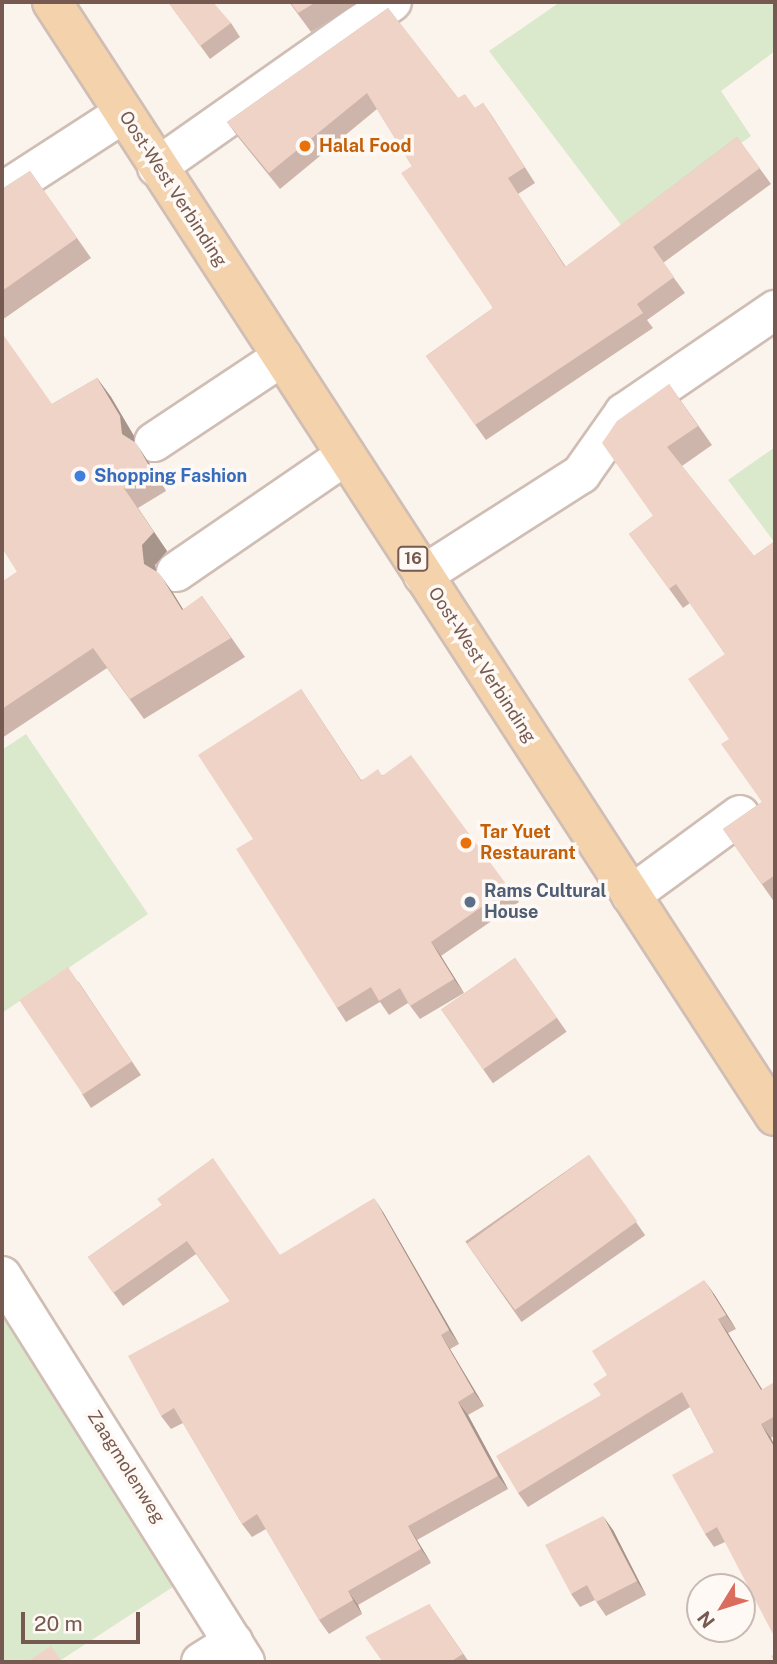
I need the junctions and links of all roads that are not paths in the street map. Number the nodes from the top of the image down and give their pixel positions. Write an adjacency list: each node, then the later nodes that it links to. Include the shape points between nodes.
1 (52, 2): 3 (main road, Oost-West Verbinding / 16)
2 (392, 2): 4 (street)
3 (124, 113): 4 (main road, Oost-West Verbinding / 16); 5 (street)
4 (157, 167): 7 (main road, Oost-West Verbinding / 16)
5 (2, 192)
6 (775, 310): 11 (street, via 624,413 581,474)
7 (282, 357): 8 (street); 9 (main road, Oost-West Verbinding / 16)
8 (154, 442)
9 (346, 455): 10 (street); 11 (main road, Oost-West Verbinding / 16)
10 (176, 572)
11 (423, 575): 13 (main road, Oost-West Verbinding / 16)
12 (740, 815): 13 (street)
13 (631, 895): 14 (main road, Oost-West Verbinding / 16)
14 (775, 1116)
15 (2, 1276): 16 (street, Zaagmolenweg)
16 (239, 1652): 17 (street)
17 (201, 1662)

